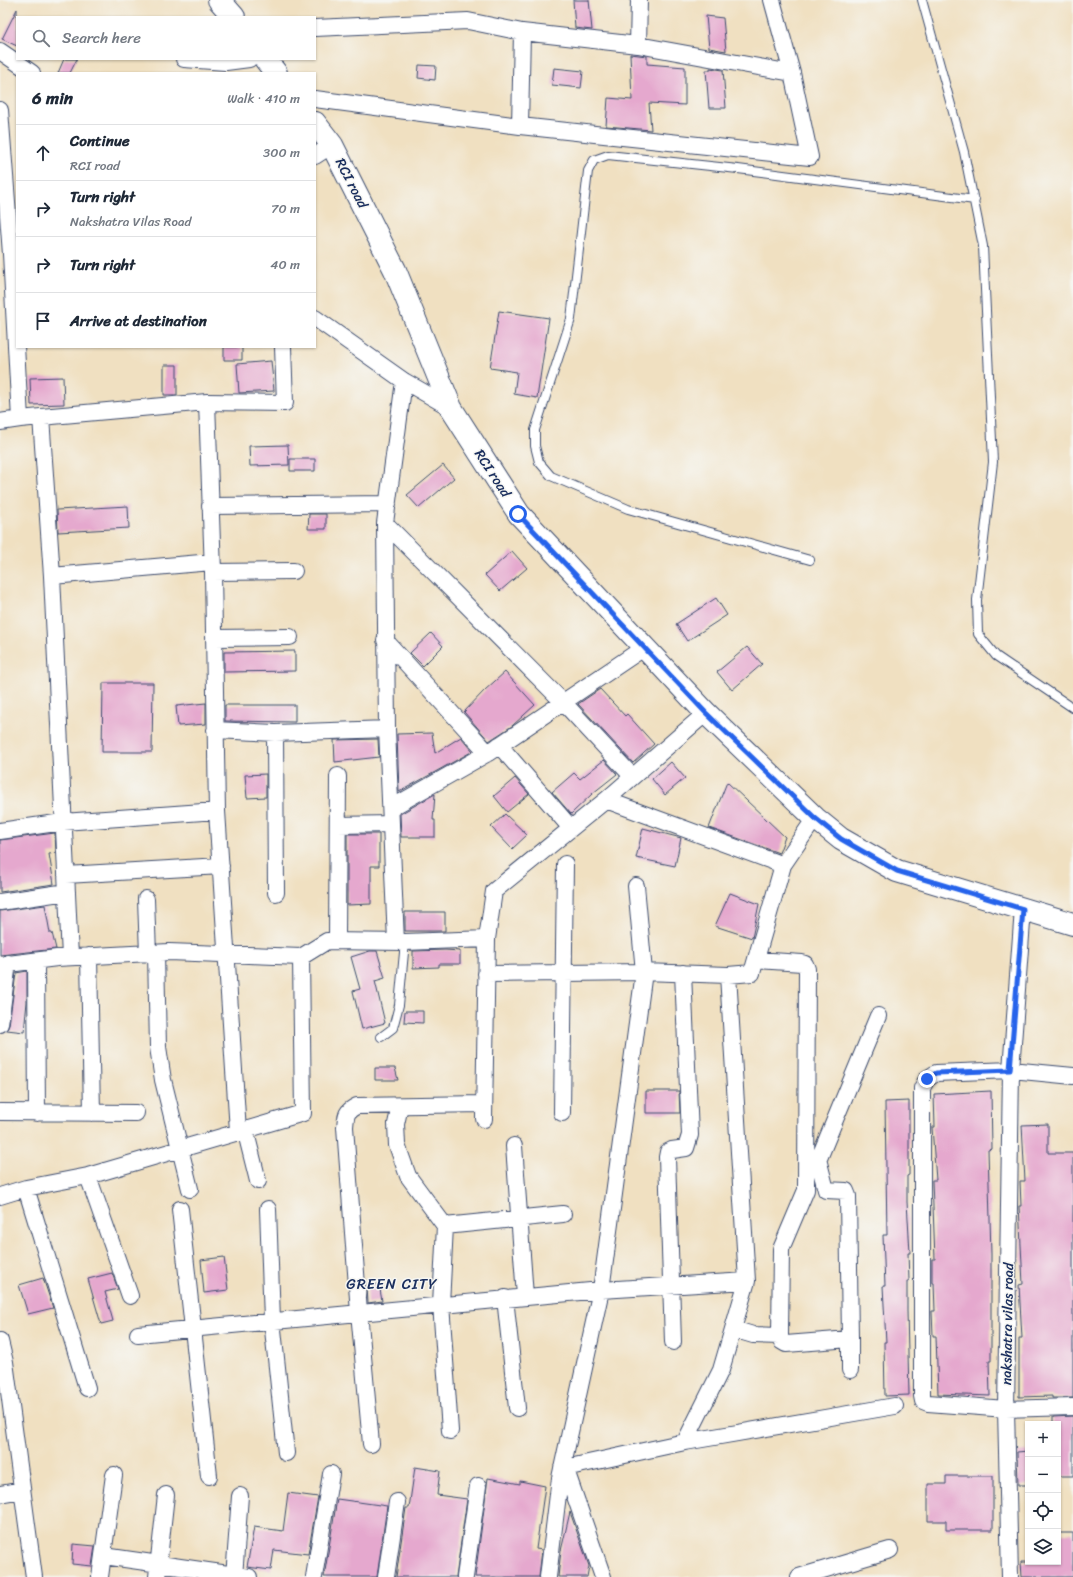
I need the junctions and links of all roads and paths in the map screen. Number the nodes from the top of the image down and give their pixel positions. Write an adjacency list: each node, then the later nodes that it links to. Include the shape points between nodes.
1 (219, 0): 5 (street)
2 (639, 0): 8 (street)
3 (772, 0): 15 (street)
4 (922, 0): 21 (lane)
5 (233, 16)
6 (316, 28): 7 (street, via 468,21)
7 (522, 32): 8 (street); 19 (street)
8 (638, 45): 15 (street)
9 (0, 51): 13 (street)
10 (198, 60): 11 (street)
11 (241, 60)
12 (266, 60): 14 (street)
13 (31, 72)
14 (275, 72)
15 (792, 73): 19 (street, via 810,157)
16 (316, 99): 19 (street)
17 (0, 120): 22 (street)
18 (316, 126): 20 (street, RCI road)
19 (520, 126)
20 (324, 150): 30 (street, RCI road, via 395,270)
21 (975, 200): 37 (lane, via 608,155 594,160 588,171 571,319 536,430 535,446 539,462 551,476 628,509); 46 (lane, via 983,246 993,462 977,600 978,634 996,656)
22 (4, 211): 23 (street)
23 (14, 254): 25 (street)
24 (316, 319): 28 (street)
25 (16, 320)
26 (17, 348): 32 (street)
27 (284, 348): 29 (street, via 285,403)
28 (404, 381): 30 (street); 34 (street)
29 (206, 402): 31 (street); 35 (street)
30 (451, 408): 44 (street, RCI road, via 518,514)
31 (42, 416): 32 (street); 40 (street)
32 (20, 419): 33 (street)
33 (0, 422)
34 (388, 504): 35 (street); 36 (street)
35 (210, 506): 38 (street)
36 (385, 523): 43 (street); 45 (street)
37 (810, 560)
38 (212, 567): 39 (street); 40 (street); 42 (street)
39 (294, 571)
40 (52, 576): 58 (street)
41 (290, 637): 42 (street)
42 (214, 638): 49 (street)
43 (385, 640): 48 (street); 51 (street)
44 (645, 647): 45 (street); 47 (street, RCI road)
45 (563, 702): 51 (street); 53 (street)
46 (1073, 708)
47 (706, 713): 53 (street); 57 (street, RCI road)
48 (387, 729): 50 (street); 56 (street)
49 (215, 730): 50 (street); 55 (street)
50 (275, 733): 68 (street)
51 (494, 749): 56 (street); 60 (street)
52 (338, 776): 59 (street)
53 (632, 776): 54 (street)
54 (606, 800): 60 (street); 64 (street)
55 (217, 811): 58 (street); 63 (street)
56 (391, 816): 59 (street); 75 (street)
57 (815, 818): 64 (street); 71 (street, RCI road, via 841,839 897,871)
58 (64, 822): 61 (street); 65 (street)
59 (338, 824): 74 (street)
60 (570, 827): 73 (street, via 494,891)
61 (0, 831)
62 (565, 864): 84 (street)
63 (221, 866): 65 (street); 77 (street)
64 (783, 866): 81 (street)
65 (66, 875): 67 (street)
66 (636, 886): 85 (street)
67 (67, 892): 70 (street); 79 (street)
68 (276, 893)
69 (146, 899): 76 (street)
70 (0, 902)
71 (1023, 909): 72 (street, RCI road); 92 (street)
72 (1073, 924)
73 (487, 939): 75 (street); 87 (street)
74 (337, 941): 75 (street); 80 (street, via 326,941)
75 (401, 942): 91 (lane, via 399,1005 393,1028)
76 (152, 954): 77 (street, via 170,952); 78 (street); 102 (street, via 158,1047 163,1080)
77 (227, 955): 80 (street); 100 (street)
78 (89, 956): 79 (street); 97 (street)
79 (70, 957): 82 (street)
80 (301, 957): 100 (street, via 303,1113)
81 (756, 960): 88 (street, via 752,973); 108 (street, via 802,963 807,969)
82 (36, 961): 83 (street); 96 (street)
83 (4, 964): 90 (street)
84 (563, 972): 85 (street); 87 (street); 99 (street)
85 (644, 972): 86 (street); 117 (street)
86 (683, 973): 88 (street); 116 (street, via 690,1135 686,1148 672,1150 668,1152 667,1157)
87 (486, 974): 94 (street, via 484,1112)
88 (728, 975): 115 (street)
89 (878, 1016): 103 (street)
90 (0, 1024)
91 (381, 1037)
92 (1010, 1070): 93 (street); 136 (street, nakshatra vilas road); 136 (street, via 936,1073 927,1079 922,1088 923,1401)
93 (1073, 1076)
94 (400, 1106): 114 (street, via 396,1124 397,1145 408,1176); 122 (street, via 358,1106 349,1109 346,1115)
95 (0, 1112): 96 (street)
96 (37, 1113): 97 (street)
97 (92, 1113): 98 (street)
98 (136, 1113)
99 (562, 1113)
100 (241, 1130): 102 (street); 105 (street)
101 (514, 1146): 113 (street)
102 (180, 1149): 104 (street); 107 (street)
103 (818, 1159): 108 (street); 128 (street, via 826,1190 846,1191 848,1196)
104 (88, 1176): 106 (street); 118 (street)
105 (258, 1180)
106 (26, 1188): 109 (street); 132 (street)
107 (190, 1189)
108 (806, 1190): 127 (street, via 781,1249)
109 (0, 1196)
110 (180, 1209): 124 (street)
111 (268, 1209): 123 (street)
112 (564, 1214): 113 (street)
113 (519, 1220): 114 (street); 119 (street)
114 (445, 1226): 121 (street)
115 (747, 1281): 116 (street); 125 (street)
116 (672, 1286): 117 (street); 130 (street)
117 (600, 1290): 119 (street); 141 (street)
118 (130, 1296)
119 (525, 1296): 120 (street)
120 (505, 1298): 121 (street); 135 (street)
121 (441, 1304): 122 (street); 137 (street)
122 (359, 1312): 123 (street); 139 (street)
123 (272, 1320): 124 (street); 140 (street)
124 (194, 1328): 126 (street); 144 (street)
125 (734, 1329): 127 (street, via 753,1335); 138 (street, via 721,1370)
126 (138, 1334)
127 (780, 1336): 128 (street, via 781,1341 786,1344)
128 (850, 1339): 131 (street)
129 (0, 1341): 146 (street, via 6,1362)
130 (673, 1342)
131 (850, 1370)
132 (87, 1388)
133 (895, 1406): 138 (street)
134 (1073, 1406): 136 (street)
135 (517, 1408)
136 (1006, 1409): 163 (street, nakshatra vilas road)
137 (450, 1431)
138 (684, 1442): 141 (street)
139 (371, 1444)
140 (286, 1453)
141 (563, 1468): 160 (street); 161 (street)
142 (331, 1474): 157 (street)
143 (114, 1475): 152 (street)
144 (209, 1476)
145 (478, 1486): 159 (street)
146 (22, 1490): 147 (street); 155 (street)
147 (0, 1494)
148 (166, 1495): 153 (street)
149 (240, 1496): 154 (street)
150 (397, 1502): 158 (street)
151 (890, 1550): 162 (street)
152 (104, 1556): 153 (street); 156 (street)
153 (158, 1570): 154 (street)
154 (239, 1576)
155 (34, 1577)
156 (100, 1577)
157 (314, 1577)
158 (386, 1577)
159 (465, 1577)
160 (548, 1577)
161 (603, 1577)
162 (799, 1577)
163 (1010, 1577)

